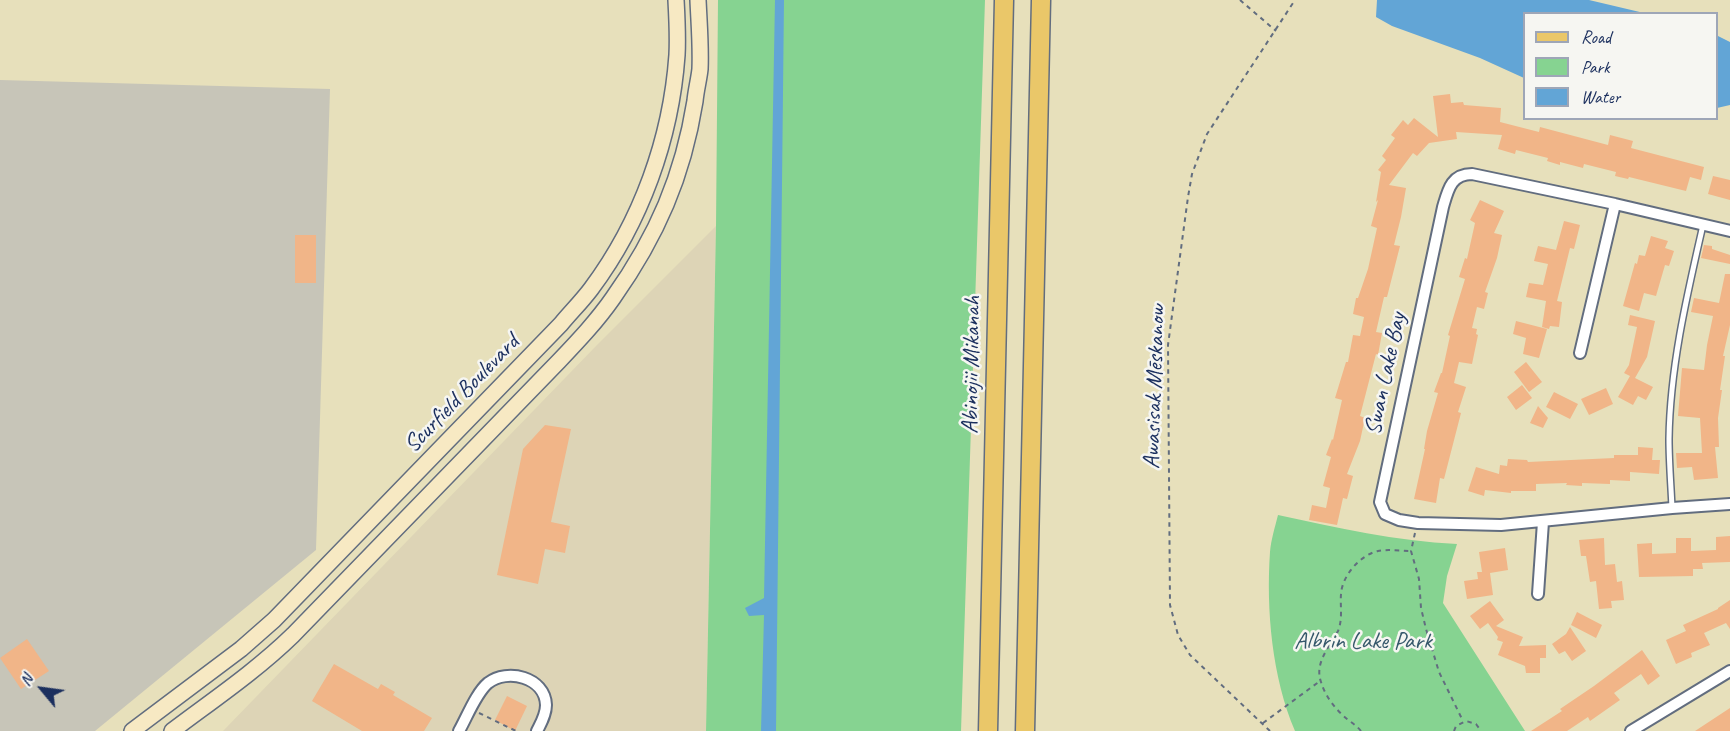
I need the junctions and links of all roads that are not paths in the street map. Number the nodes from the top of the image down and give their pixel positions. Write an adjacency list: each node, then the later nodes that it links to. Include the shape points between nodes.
1 (676, 0): 14 (street, Scurfield Boulevard, via 677,52 669,115 651,179 626,234 591,289 274,620)
2 (698, 0): 15 (street, Scurfield Boulevard, via 700,70 681,166 648,243 612,299 559,361 293,635)
3 (1004, 0): 18 (main road, Abinojii Mikanah)
4 (1041, 0): 19 (main road)
5 (1615, 204): 6 (street, Swan Lake Bay); 8 (street); 11 (street, Swan Lake Bay, via 1462,174 1448,192 1443,207 1380,502 1385,514 1418,523)
6 (1703, 225): 7 (street, Swan Lake Bay); 10 (lane, via 1689,286 1672,398)
7 (1730, 231)
8 (1580, 353)
9 (1730, 504): 10 (street, Swan Lake Bay)
10 (1671, 508): 11 (street, Swan Lake Bay)
11 (1543, 522): 12 (street)
12 (1538, 594)
13 (1730, 671): 20 (street)
14 (132, 731)
15 (172, 731)
16 (459, 731): 17 (street, via 483,689 500,676 510,675 531,681 545,698 545,715)
17 (537, 731)
18 (988, 731)
19 (1025, 731)
20 (1631, 731)

